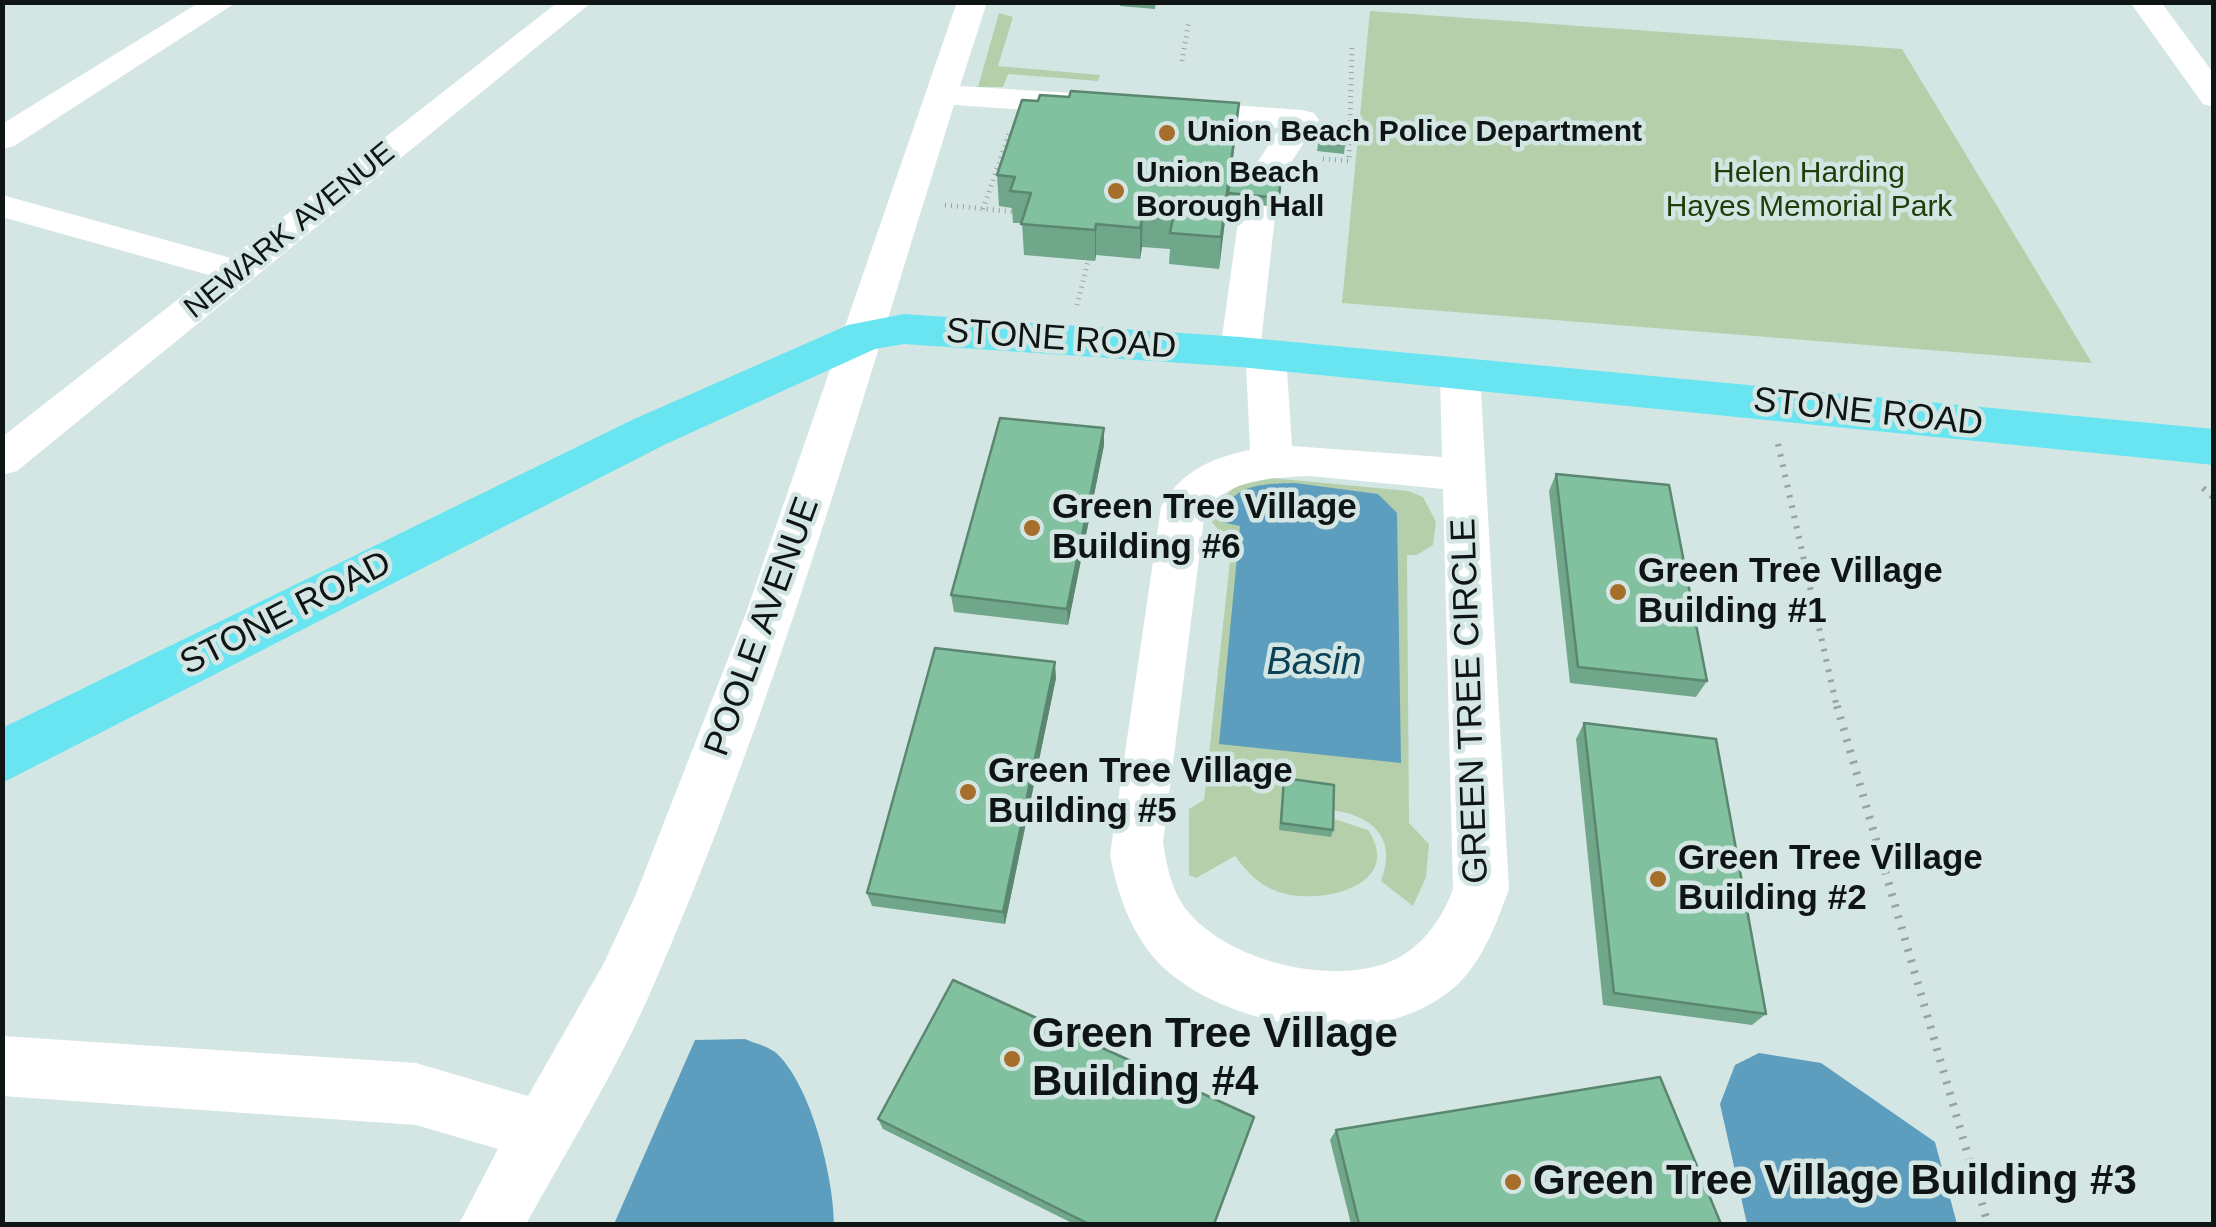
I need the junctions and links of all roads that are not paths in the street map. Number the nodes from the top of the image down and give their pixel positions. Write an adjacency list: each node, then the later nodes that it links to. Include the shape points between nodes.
1 (222, 2): 7 (street)
2 (577, 2): 9 (street, NEWARK AVENUE)
3 (972, 2): 5 (street, POOLE AVENUE)
4 (2145, 2): 6 (street)
5 (942, 94): 10 (street, POOLE AVENUE); 11 (street, via 1302,120 1260,194)
6 (2214, 97)
7 (2, 139)
8 (2, 206): 9 (street)
9 (240, 272): 14 (street, NEWARK AVENUE)
10 (864, 336): 11 (main road, STONE ROAD, via 920,330); 17 (main road, STONE ROAD, via 649,432); 19 (street, POOLE AVENUE, via 662,900 625,983)
11 (1253, 354): 12 (main road, STONE ROAD); 15 (street)
12 (1460, 374): 13 (main road, STONE ROAD); 16 (street, GREEN TREE CIRCLE)
13 (2214, 447)
14 (2, 460)
15 (1272, 461): 16 (street, GREEN TREE CIRCLE); 16 (street, GREEN TREE CIRCLE, via 1223,468 1190,490 1183,507 1136,842 1153,910 1200,963 1242,984 1332,998 1378,994 1416,980 1469,925 1481,888)
16 (1463, 475)
17 (2, 757)
18 (2, 1066): 19 (street, via 416,1094)
19 (541, 1131): 20 (street, POOLE AVENUE)
20 (491, 1224)

